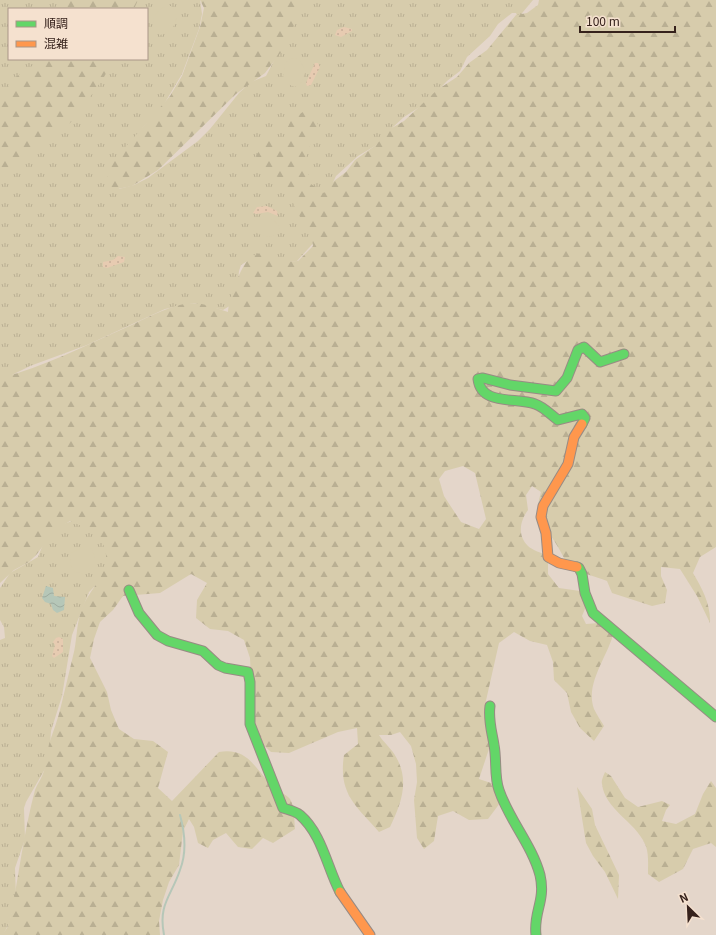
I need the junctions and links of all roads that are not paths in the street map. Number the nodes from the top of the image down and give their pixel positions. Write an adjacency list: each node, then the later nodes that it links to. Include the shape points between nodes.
1 (624, 354): 4 (street, via 600,362 584,348 578,350 564,383 556,391 510,385 483,378 478,379 477,385 480,391 494,399 521,400 538,405 558,420 582,414 585,418 574,438 568,464 542,506 541,518 546,533 548,557 579,568 593,613)
2 (129, 590): 5 (street, via 139,613 157,634 168,641 203,650 225,668 248,672 250,724 270,769 283,808 298,814 306,821 344,899)
3 (490, 706): 6 (street, via 488,718 494,742 498,789 538,871 542,888 542,900 534,922)
4 (716, 717)
5 (370, 935)
6 (536, 935)

